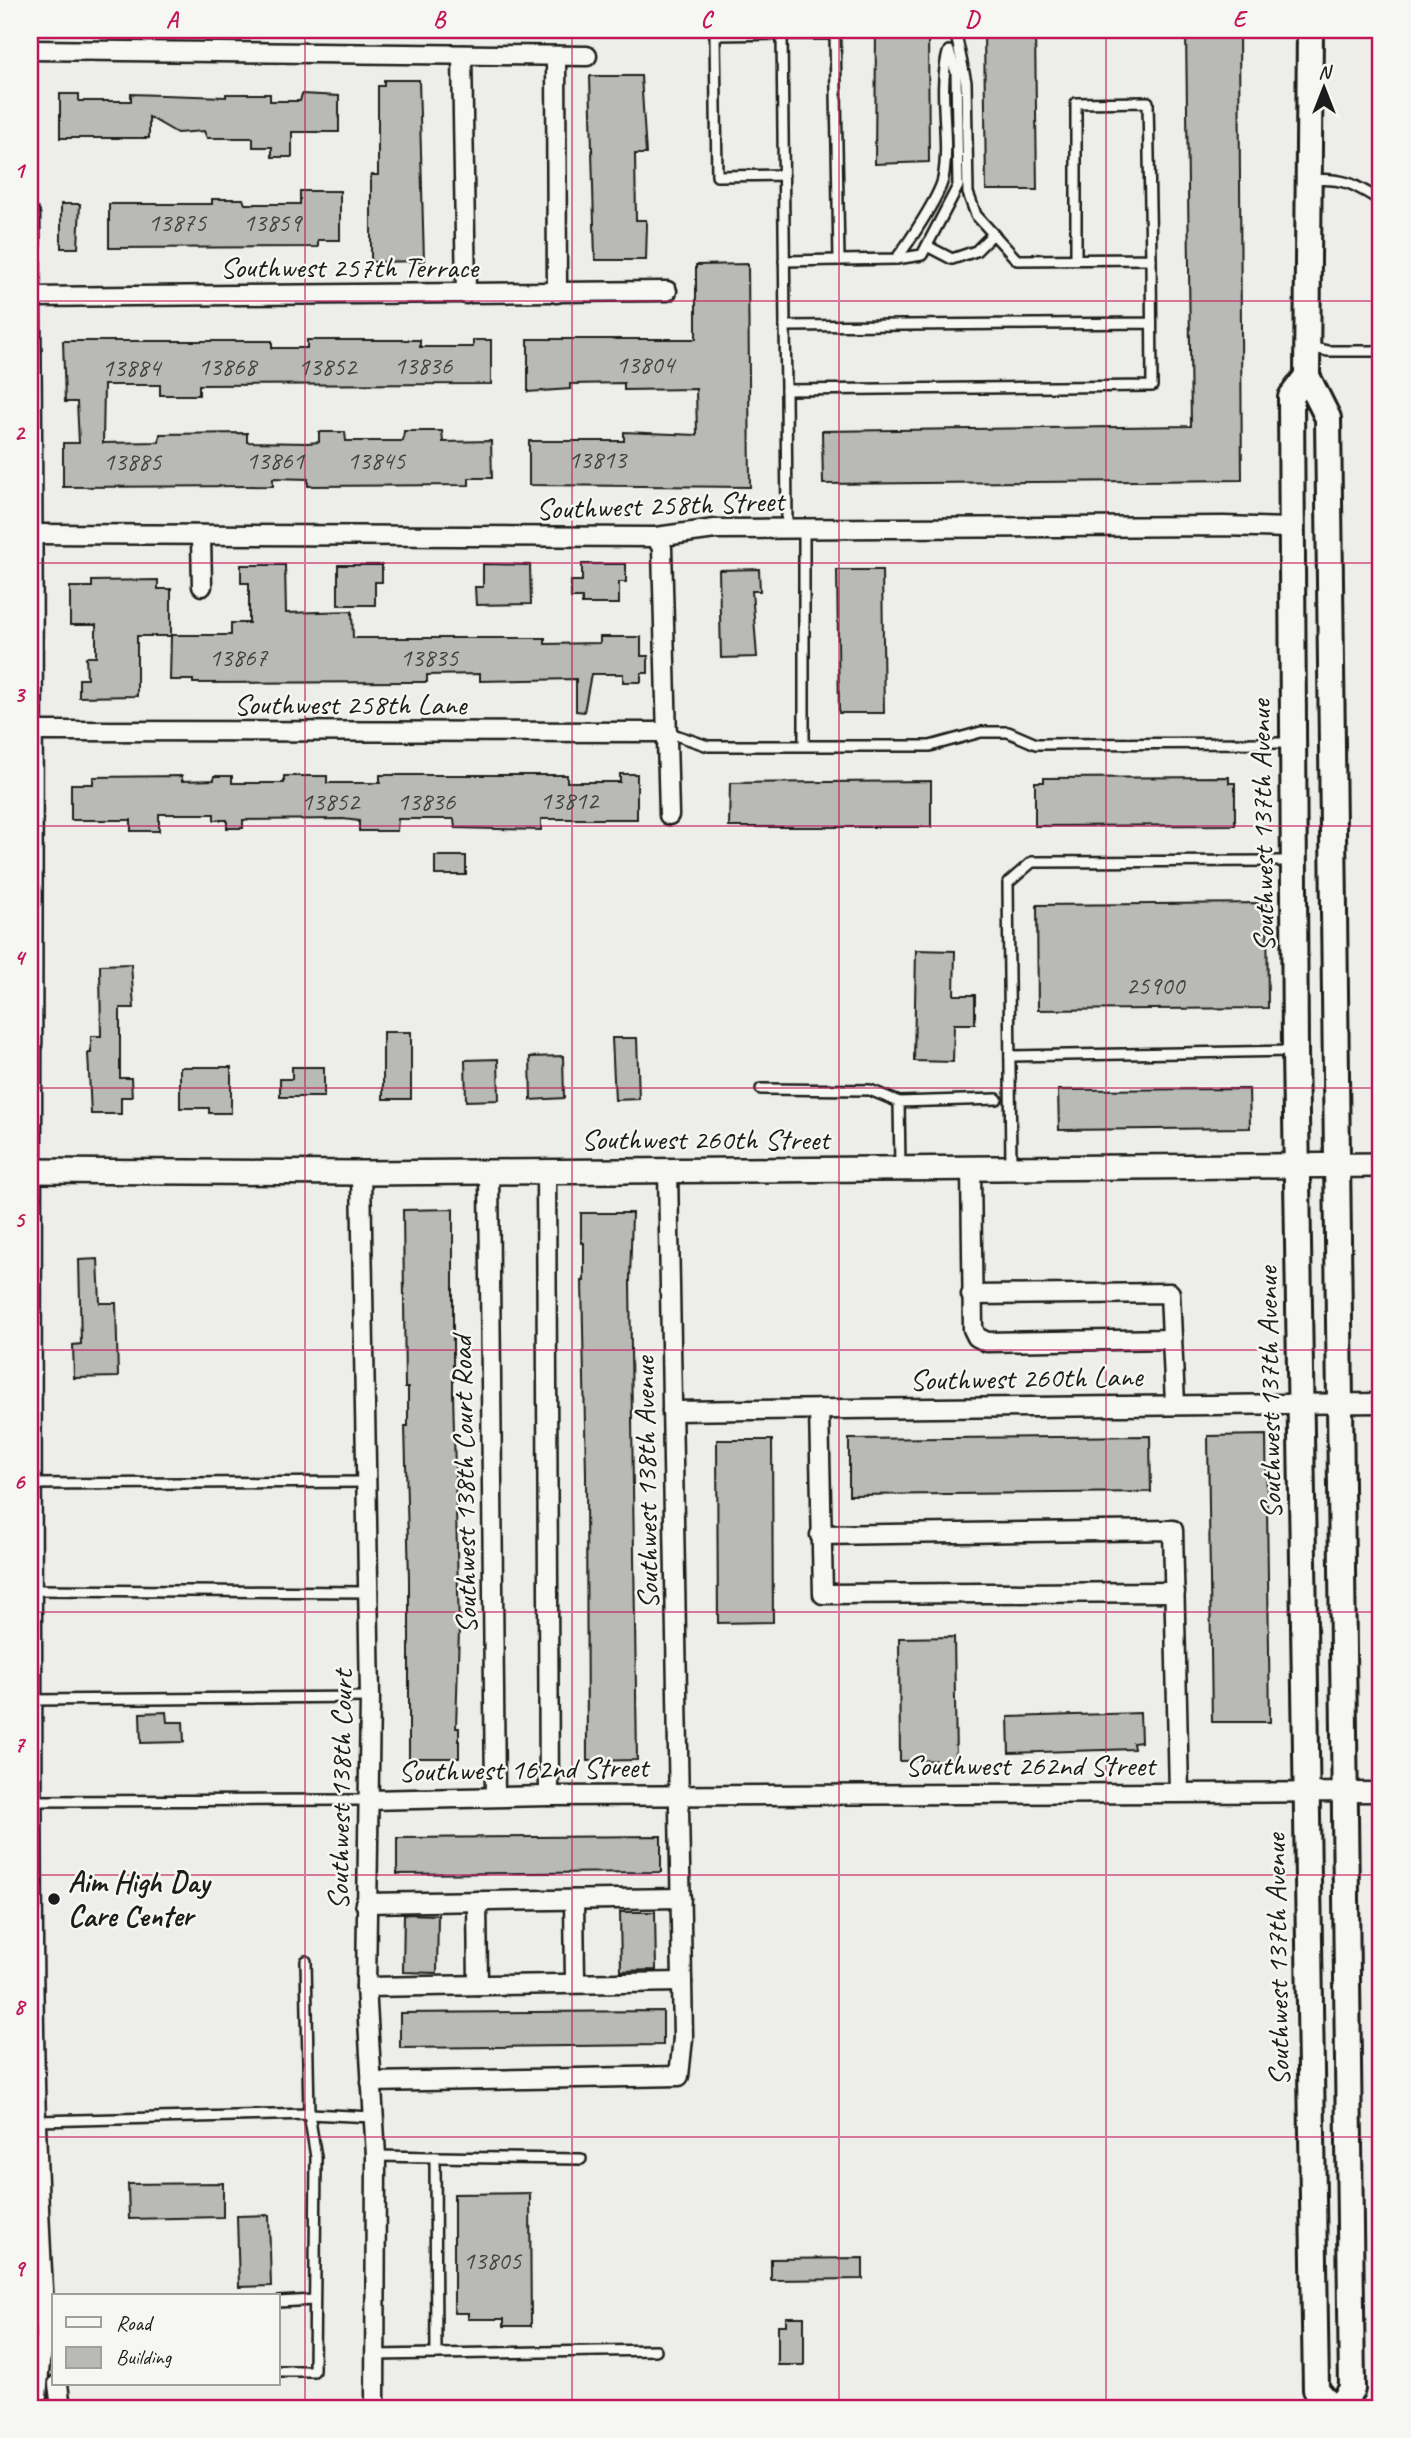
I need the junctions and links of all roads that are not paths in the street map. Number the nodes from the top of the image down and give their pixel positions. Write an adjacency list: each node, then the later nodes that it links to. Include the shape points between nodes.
1 (1310, 30): 10 (main road, Southwest 137th Avenue)
2 (782, 34): 9 (lane); 9 (lane, via 715,35 717,176); 17 (lane, via 835,34)
3 (955, 34): 5 (lane); 13 (lane, via 966,82 968,193 976,215)
4 (30, 50): 6 (street)
5 (949, 51): 14 (lane, via 956,72 958,186); 15 (lane, via 943,72 943,180)
6 (461, 55): 7 (street); 23 (street)
7 (556, 56): 8 (street); 22 (street)
8 (587, 56)
9 (784, 175): 19 (lane)
10 (1308, 180): 11 (lane, via 1342,180); 26 (main road, Southwest 137th Avenue)
11 (1381, 201)
12 (30, 215): 20 (street)
13 (993, 234): 14 (lane, via 976,251 952,259); 18 (lane, via 1017,260)
14 (927, 246): 15 (lane, via 922,255)
15 (896, 259): 17 (lane)
16 (1151, 259): 18 (lane); 18 (lane, via 1148,102 1076,103); 24 (lane)
17 (839, 260): 19 (lane)
18 (1076, 260)
19 (784, 261): 25 (lane)
20 (30, 289): 23 (street, Southwest 257th Terrace); 30 (street)
21 (667, 291): 22 (street, Southwest 257th Terrace)
22 (557, 293): 23 (street, Southwest 257th Terrace)
23 (466, 294)
24 (1151, 323): 25 (lane); 29 (lane, via 1152,386)
25 (785, 326): 29 (lane)
26 (1307, 346): 27 (lane, via 1328,351); 28 (main road, Southwest 137th Avenue)
27 (1381, 351)
28 (1307, 376): 31 (main road, Southwest 137th Avenue, via 1291,397); 51 (main road, Southwest 137th Avenue, via 1328,418)
29 (786, 390): 32 (lane)
30 (31, 407): 33 (street)
31 (1290, 528): 32 (street, Southwest 258th Street); 39 (main road, Southwest 137th Avenue)
32 (795, 529): 35 (street, Southwest 258th Street, via 715,529); 40 (lane)
33 (32, 534): 34 (street, Southwest 258th Street); 37 (street)
34 (201, 537): 35 (street, Southwest 258th Street); 36 (street)
35 (656, 537): 38 (street, via 662,548)
36 (202, 586)
37 (32, 731): 38 (street, Southwest 258th Lane); 45 (street)
38 (667, 732): 40 (lane, via 708,746); 41 (street)
39 (1293, 743): 40 (lane, via 1036,744 1008,732 981,732 930,746); 42 (main road, Southwest 137th Avenue)
40 (804, 745)
41 (669, 815)
42 (1294, 861): 43 (main road, Southwest 137th Avenue); 44 (lane, via 1032,862 1008,883)
43 (1295, 1051): 44 (lane); 50 (main road, Southwest 137th Avenue)
44 (1010, 1056): 52 (lane)
45 (30, 1059): 55 (street)
46 (761, 1089): 48 (lane, via 870,1090)
47 (997, 1099): 48 (lane)
48 (899, 1102): 53 (lane)
49 (1381, 1165): 51 (street, Southwest 260th Street)
50 (1297, 1166): 51 (street, Southwest 260th Street); 52 (street, Southwest 260th Street); 65 (main road, Southwest 137th Avenue)
51 (1335, 1166): 64 (main road, Southwest 137th Avenue)
52 (1011, 1168): 54 (street, Southwest 260th Street)
53 (900, 1169): 54 (street, Southwest 260th Street); 56 (street, Southwest 260th Street)
54 (971, 1169): 60 (street)
55 (30, 1171): 59 (street, Southwest 260th Street); 69 (street)
56 (668, 1171): 58 (street, Southwest 260th Street); 67 (street, Southwest 138th Avenue)
57 (489, 1172): 58 (street, Southwest 260th Street); 59 (street, Southwest 260th Street); 84 (street, Southwest 138th Court Road)
58 (546, 1172): 83 (street)
59 (361, 1173): 68 (street, Southwest 138th Court)
60 (971, 1295): 61 (street, via 972,1329 987,1342); 61 (street, via 1170,1293)
61 (1172, 1339): 63 (street)
62 (1381, 1403): 64 (street, Southwest 260th Lane)
63 (1175, 1404): 65 (street, Southwest 260th Lane); 66 (street, Southwest 260th Lane)
64 (1341, 1404): 65 (street, Southwest 260th Lane); 79 (main road, Southwest 137th Avenue)
65 (1301, 1405): 78 (main road, Southwest 137th Avenue)
66 (819, 1409): 67 (street, Southwest 260th Lane); 70 (street)
67 (672, 1410): 82 (street, Southwest 138th Avenue)
68 (367, 1482): 69 (lane); 72 (street, Southwest 138th Court)
69 (32, 1484): 71 (street)
70 (820, 1535): 73 (street, via 823,1594); 73 (street, via 1173,1530)
71 (32, 1590): 72 (lane); 74 (street)
72 (369, 1592): 75 (street, Southwest 138th Court)
73 (1175, 1592): 80 (street)
74 (31, 1626): 76 (street)
75 (370, 1697): 76 (lane); 85 (street, Southwest 138th Court)
76 (33, 1700): 77 (street)
77 (31, 1744): 86 (street)
78 (1306, 1791): 79 (street, Southwest 262nd Street); 80 (street, Southwest 262nd Street); 118 (main road, Southwest 137th Avenue, via 1316,2389)
79 (1346, 1791): 81 (street, Southwest 262nd Street); 119 (main road, Southwest 137th Avenue, via 1352,2389)
80 (1178, 1792): 82 (street, Southwest 262nd Street)
81 (1381, 1792)
82 (680, 1795): 83 (street, Southwest 162nd Street); 87 (street, Southwest 138th Avenue)
83 (549, 1796): 84 (street, Southwest 162nd Street)
84 (495, 1797): 85 (street, Southwest 162nd Street)
85 (368, 1800): 86 (lane); 90 (street, Southwest 138th Court)
86 (33, 1801): 96 (street)
87 (681, 1898): 88 (street); 92 (street, Southwest 138th Avenue)
88 (574, 1900): 89 (street); 93 (street)
89 (477, 1901): 90 (street); 94 (street)
90 (365, 1903): 95 (street, Southwest 138th Court)
91 (306, 1961): 98 (lane)
92 (682, 1982): 93 (street); 97 (street, Southwest 138th Avenue, via 678,2076)
93 (575, 1983): 94 (street)
94 (478, 1985): 95 (street)
95 (366, 1986): 97 (street, Southwest 138th Court)
96 (33, 2058): 100 (street)
97 (371, 2082): 99 (street, Southwest 138th Court)
98 (309, 2114): 99 (lane); 100 (lane); 106 (lane, via 316,2157)
99 (373, 2117): 101 (street, Southwest 138th Court)
100 (38, 2121): 104 (street)
101 (376, 2156): 102 (lane); 112 (street, Southwest 138th Court)
102 (435, 2157): 103 (lane); 111 (lane)
103 (581, 2159)
104 (35, 2196): 105 (street)
105 (36, 2286): 108 (street)
106 (314, 2300): 107 (lane); 113 (lane, via 314,2371)
107 (280, 2302)
108 (46, 2337): 110 (street); 115 (street)
109 (656, 2350): 111 (lane)
110 (52, 2351)
111 (436, 2354): 112 (lane)
112 (375, 2355): 117 (street, Southwest 138th Court)
113 (280, 2371)
114 (58, 2386): 116 (street)
115 (37, 2408)
116 (61, 2408)
117 (375, 2408)
118 (1332, 2408)
119 (1339, 2408)

